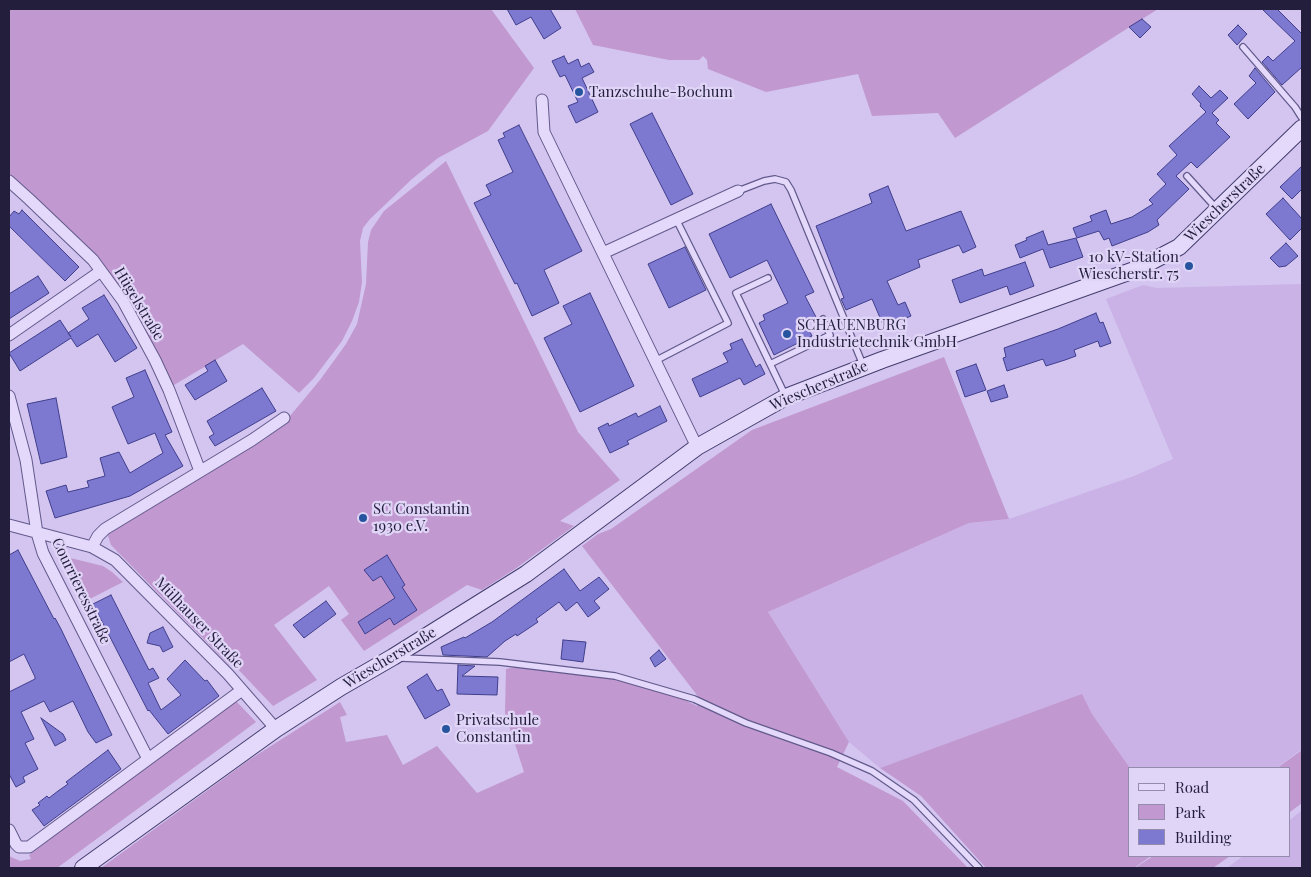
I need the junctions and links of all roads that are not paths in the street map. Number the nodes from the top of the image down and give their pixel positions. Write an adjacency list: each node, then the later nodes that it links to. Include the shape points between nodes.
1 (1244, 47): 3 (lane)
2 (542, 100): 10 (street, via 544,132)
3 (1302, 118)
4 (1302, 128): 8 (main road, Wiescherstraße)
5 (1187, 176): 8 (lane)
6 (9, 181): 11 (street, Hügelstraße)
7 (738, 191): 9 (street); 17 (lane, via 764,181 786,182)
8 (1217, 209): 17 (main road, Wiescherstraße, via 1179,247 1137,269)
9 (676, 219): 10 (street); 15 (lane, via 728,323)
10 (603, 253): 15 (street)
11 (102, 271): 14 (street); 22 (street, Hügelstraße, via 155,360)
12 (768, 278): 16 (lane, via 736,293)
13 (823, 320): 16 (lane, via 830,335)
14 (9, 335)
15 (655, 361): 21 (street)
16 (770, 364): 19 (lane)
17 (864, 367): 19 (main road, Wiescherstraße)
18 (9, 396): 24 (street, Courrieresstraße, via 26,460)
19 (786, 397): 21 (main road, Wiescherstraße)
20 (284, 418): 22 (street)
21 (697, 447): 26 (main road, Wiescherstraße, via 526,574)
22 (200, 471): 25 (street, via 105,529)
23 (9, 526): 24 (street, Mülhauser Straße)
24 (37, 533): 25 (street, Mülhauser Straße); 29 (street, Courrieresstraße, via 43,553)
25 (92, 547): 27 (street, Mülhauser Straße, via 127,571)
26 (393, 657): 28 (main road, Wiescherstraße); 32 (lane, via 500,662 615,676 694,699 872,772 914,800)
27 (242, 690): 28 (street, Mülhauser Straße); 29 (street)
28 (276, 729): 31 (main road, Wiescherstraße)
29 (148, 759): 30 (street, via 29,847 16,844)
30 (9, 830)
31 (83, 868)
32 (980, 868)

